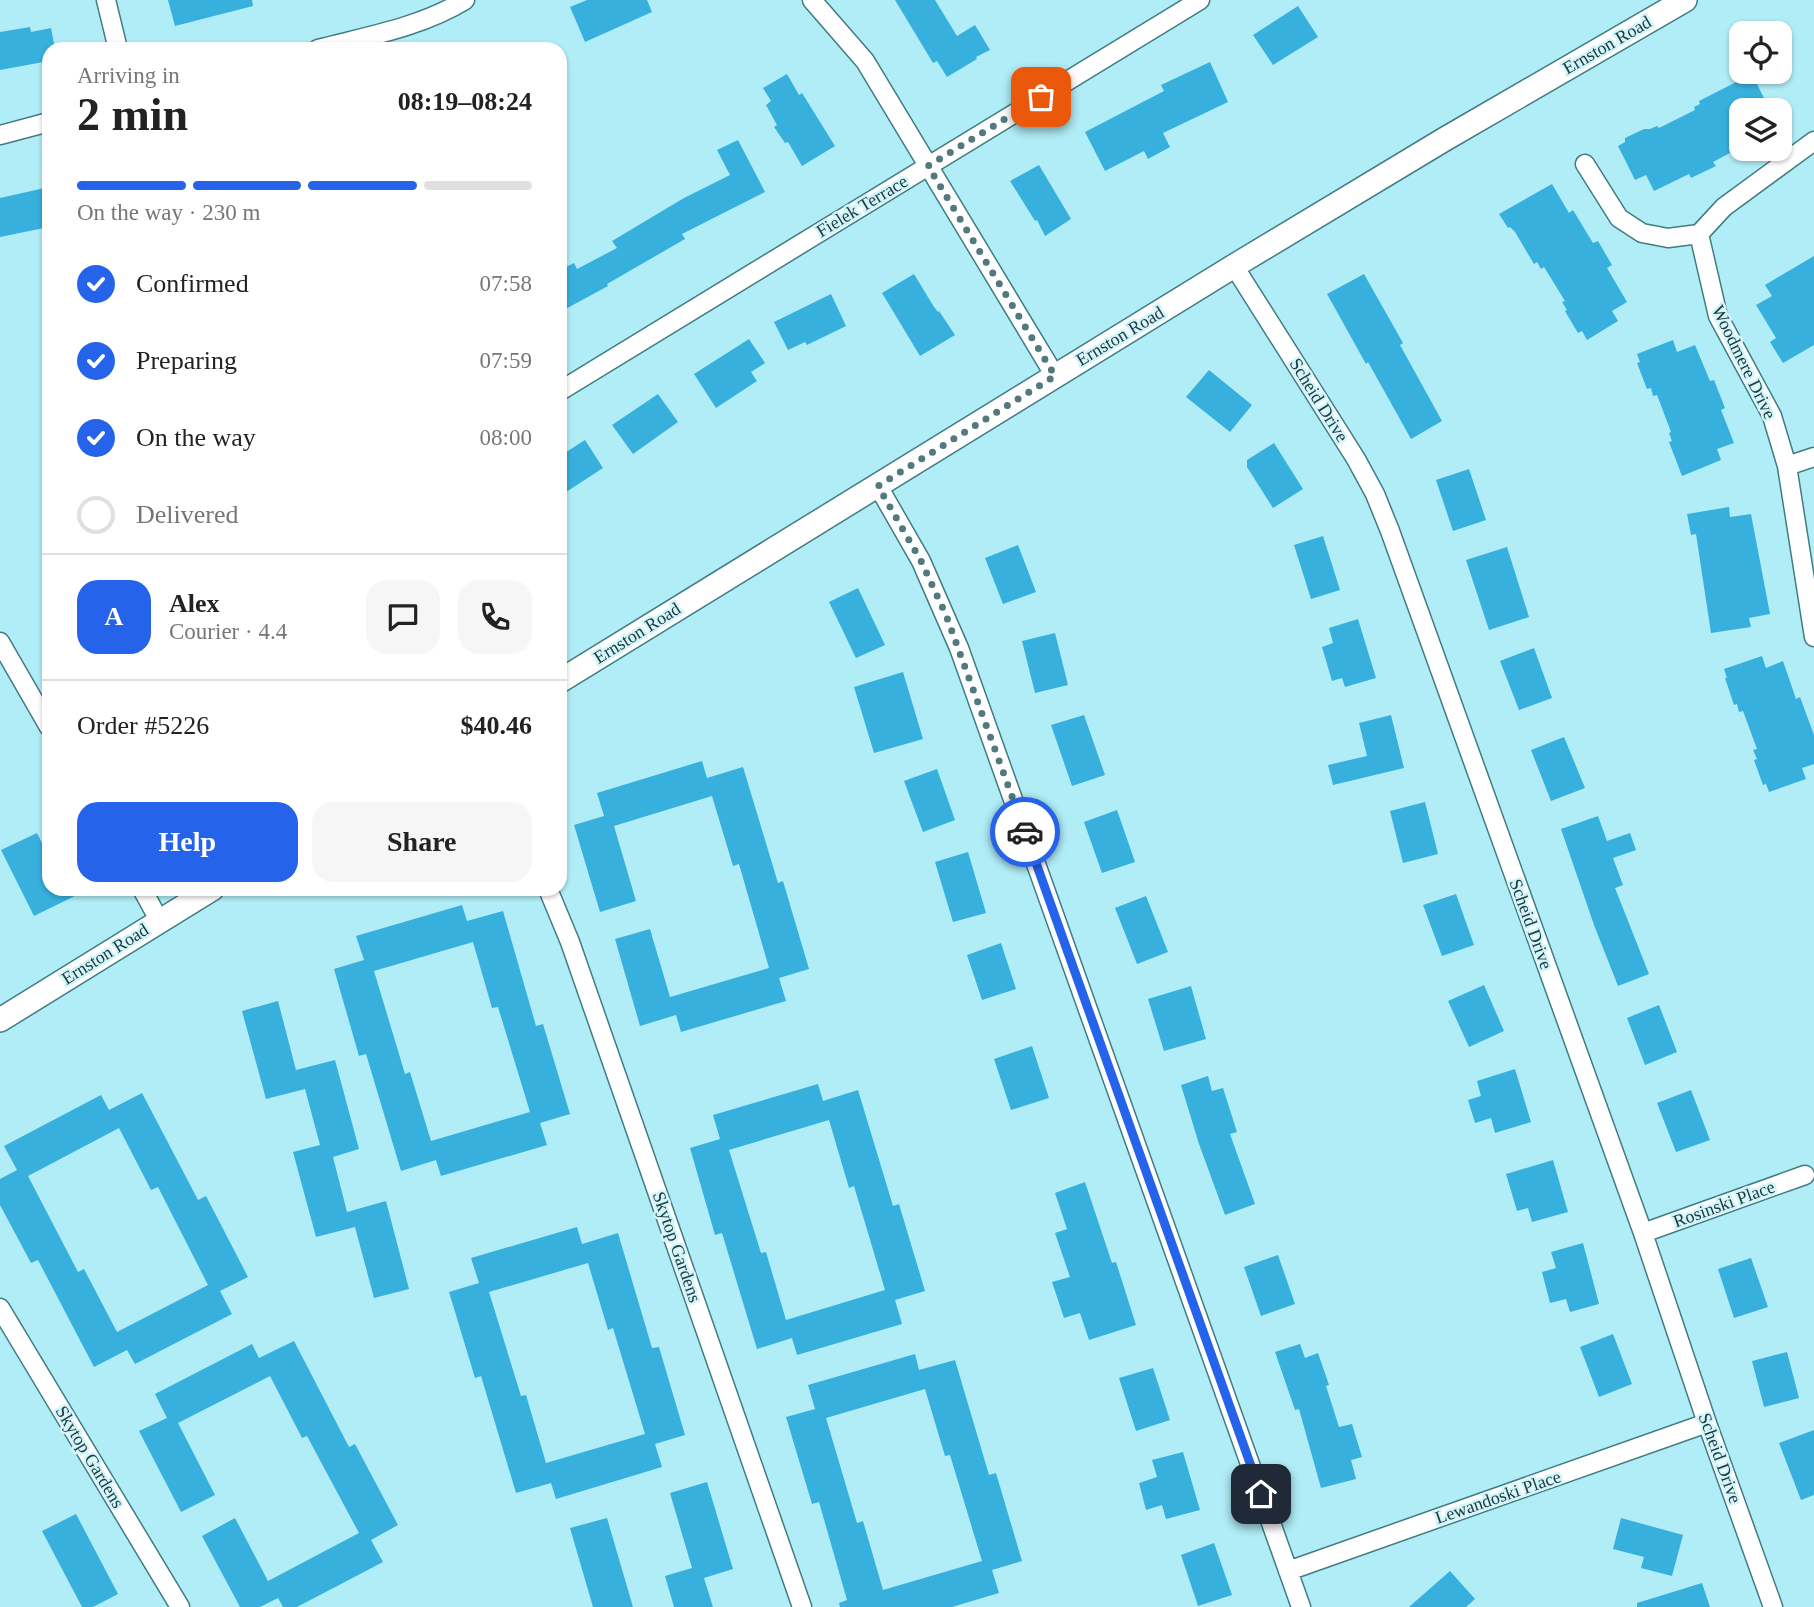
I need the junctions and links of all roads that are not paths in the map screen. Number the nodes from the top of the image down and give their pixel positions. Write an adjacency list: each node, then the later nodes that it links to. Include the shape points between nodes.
1 (106, 0): 6 (street)
2 (465, 0): 7 (street, via 418,23)
3 (812, 0): 12 (street, via 865,61)
4 (1200, 0): 12 (street, Fielek Terrace)
5 (1685, 0): 14 (street, Ernston Road)
6 (116, 42)
7 (345, 42)
8 (42, 124): 9 (street)
9 (0, 135)
10 (1814, 141): 13 (street, via 1724,207)
11 (1585, 163): 13 (street, via 1619,218 1642,233 1668,238)
12 (928, 166): 15 (street); 16 (street, Fielek Terrace)
13 (1699, 234): 18 (street, Woodmere Drive, via 1718,316 1772,416)
14 (1234, 266): 15 (street, Ernston Road); 30 (street, Scheid Drive, via 1375,494)
15 (1055, 376): 19 (street, Ernston Road)
16 (567, 387)
17 (1814, 457): 18 (street)
18 (1787, 466): 20 (street, Woodmere Drive)
19 (878, 486): 22 (street, Ernston Road); 33 (street, via 921,561 959,648)
20 (1814, 636)
21 (0, 642): 23 (street)
22 (567, 677)
23 (42, 703)
24 (146, 896): 27 (street)
25 (200, 896): 27 (street, Ernston Road)
26 (551, 896): 35 (street, Skytop Gardens)
27 (159, 920): 28 (street, Ernston Road)
28 (0, 1020)
29 (1805, 1175): 30 (street, Rosinski Place)
30 (1643, 1233): 32 (street, Scheid Drive)
31 (0, 1308): 34 (street, Skytop Gardens)
32 (1707, 1423): 33 (street, Lewandoski Place); 37 (street, Scheid Drive)
33 (1288, 1571): 36 (street)
34 (180, 1607)
35 (802, 1607)
36 (1301, 1607)
37 (1773, 1607)

